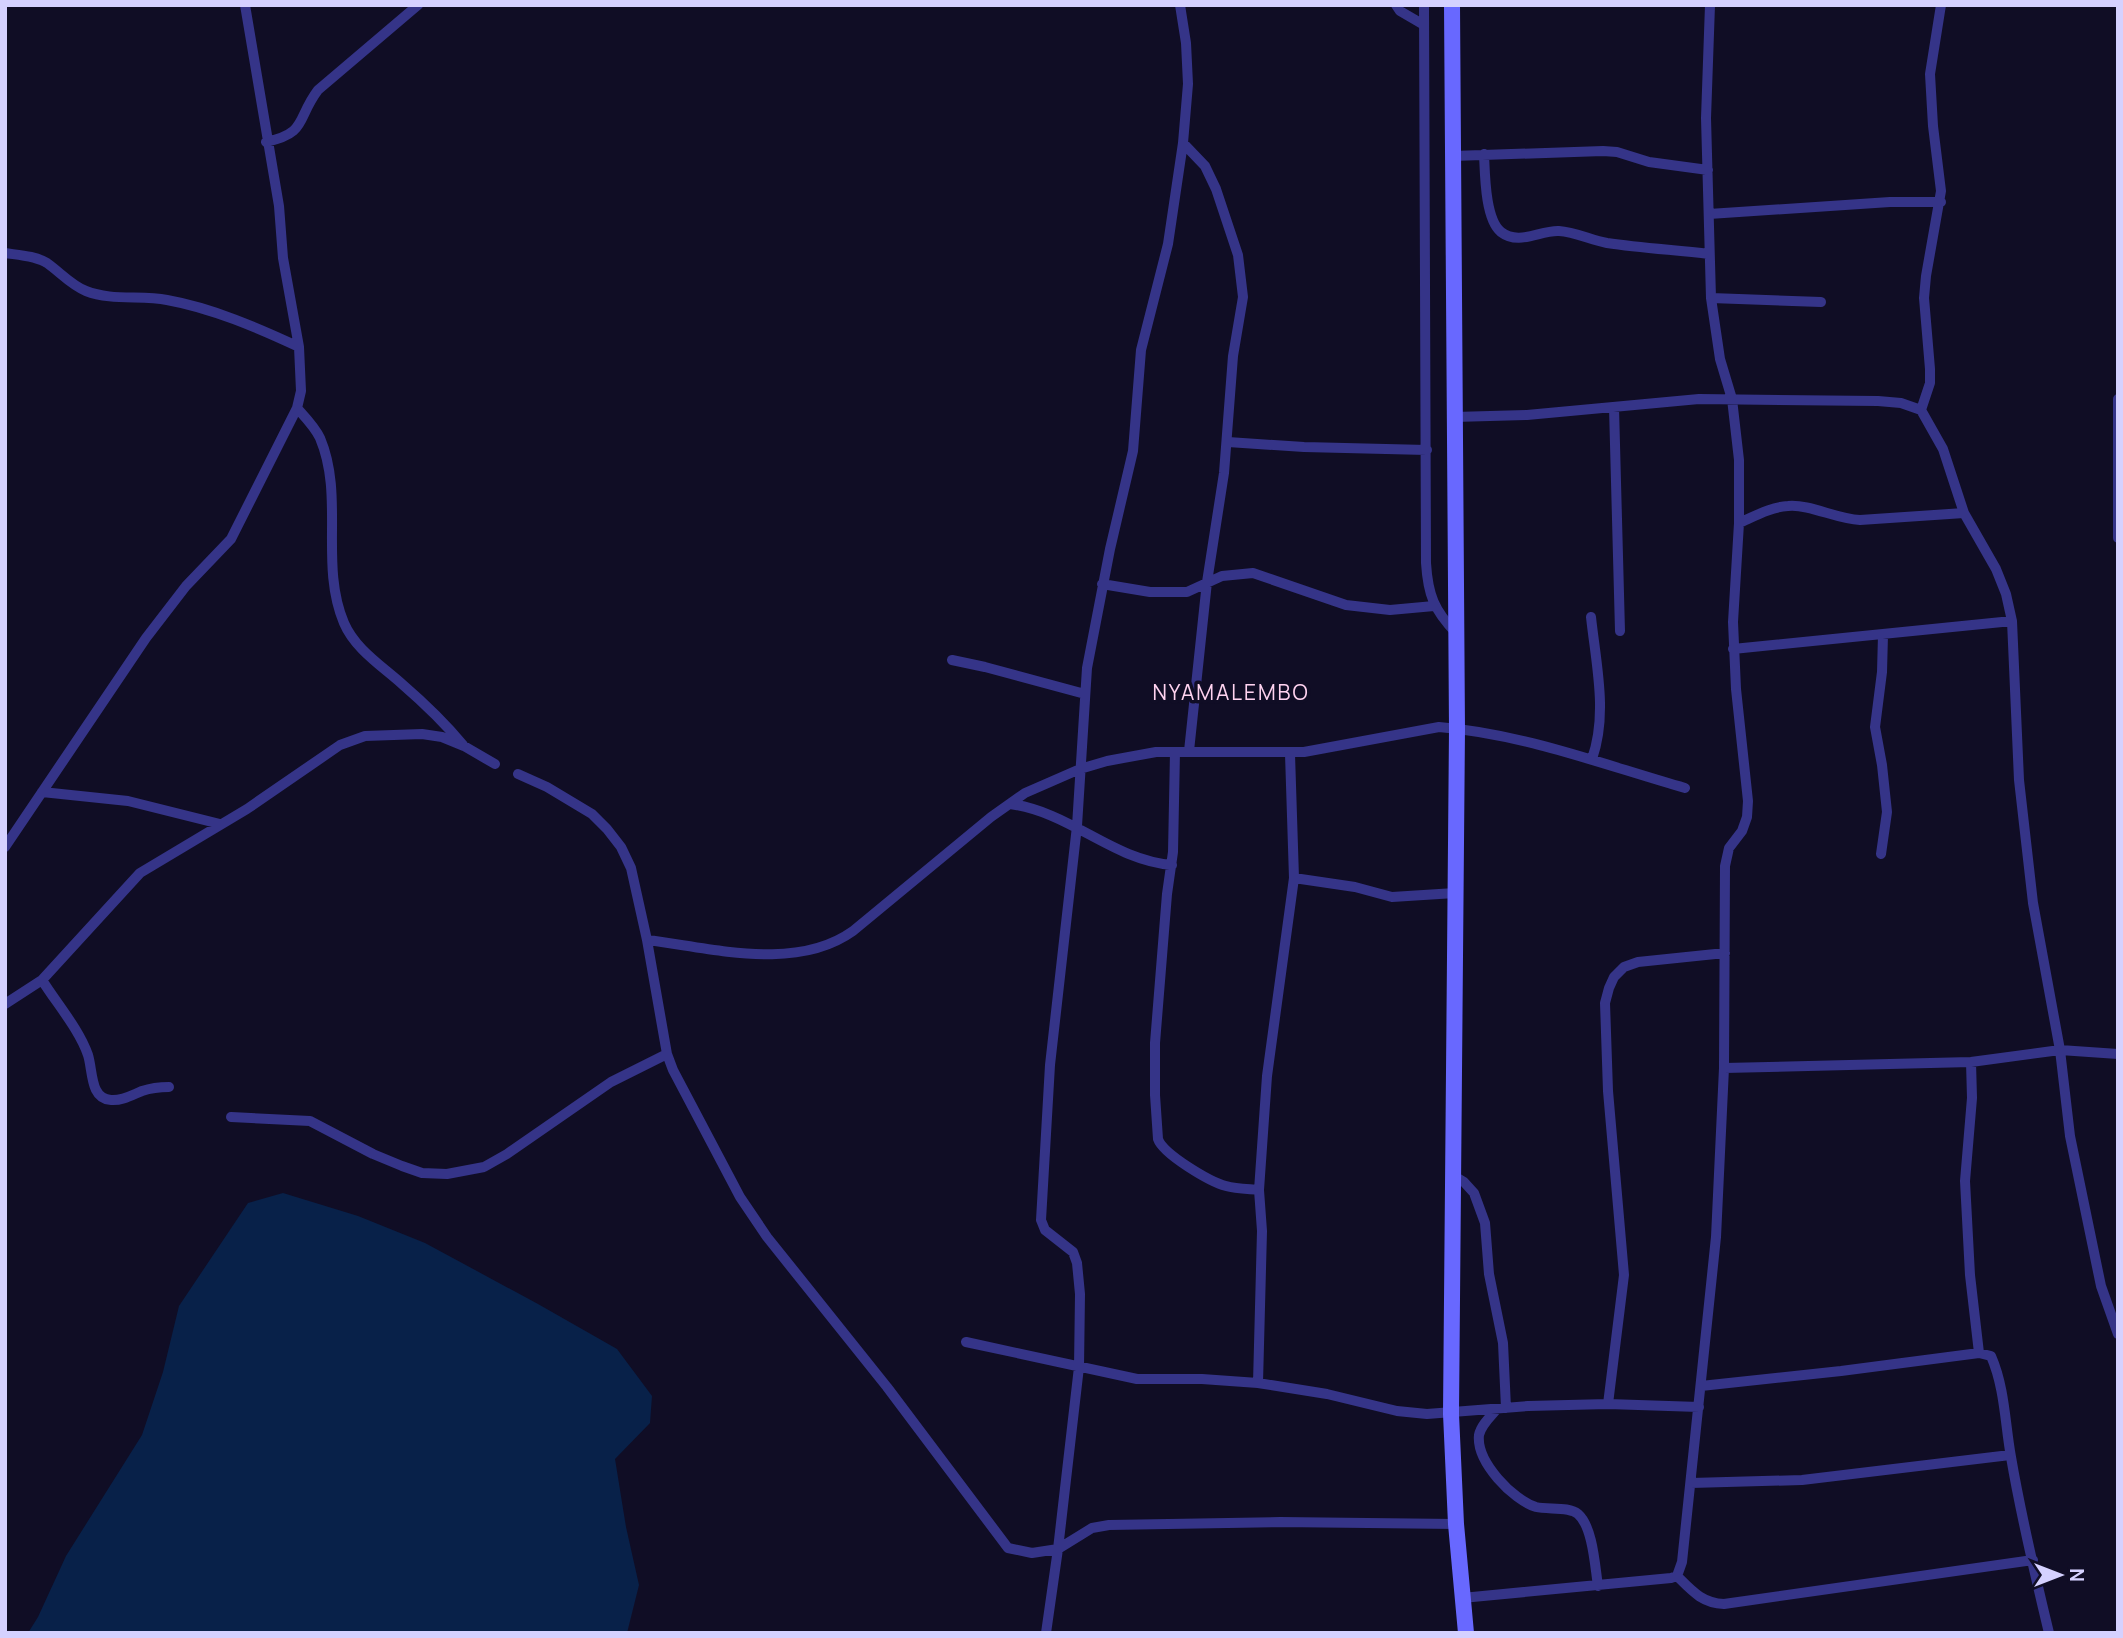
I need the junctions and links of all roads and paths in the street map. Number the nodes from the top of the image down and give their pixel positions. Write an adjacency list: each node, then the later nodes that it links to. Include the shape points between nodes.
1 (245, 5): 10 (street)
2 (418, 5): 10 (street, via 318,90 295,132)
3 (1180, 5): 11 (street, via 1187,73)
4 (1396, 5): 9 (street)
5 (1424, 5): 9 (street)
6 (1452, 5): 13 (street)
7 (1710, 5): 14 (street)
8 (1941, 5): 15 (street, via 1930,74)
9 (1424, 25): 29 (street)
10 (266, 142): 21 (street)
11 (1182, 143): 28 (street, via 1211,175 1242,276); 34 (street, via 1168,244 1141,350 1133,451)
12 (1484, 154): 13 (street); 14 (street, via 1603,151); 18 (street, via 1490,209 1496,228 1504,234 1515,238 1563,232 1608,243)
13 (1453, 156): 27 (street)
14 (1708, 170): 16 (street)
15 (1941, 202): 16 (street); 26 (street, via 1926,276 1930,383)
16 (1709, 214): 18 (street)
17 (5, 253): 21 (street, via 40,259 86,291 171,300)
18 (1709, 254): 19 (street)
19 (1712, 299): 20 (street); 22 (street, via 1720,359)
20 (1821, 302)
21 (299, 347): 25 (street)
22 (1732, 399): 24 (street); 26 (street, via 1878,401); 31 (street, via 1739,460)
23 (2118, 399): 32 (street)
24 (1614, 407): 27 (street); 38 (street)
25 (297, 408): 45 (street, via 319,436 326,457 332,498 333,582 344,625 358,645 433,711); 54 (street, via 231,539 155,627)
26 (1921, 410): 30 (street, via 1943,449)
27 (1454, 417): 39 (street)
28 (1228, 442): 29 (street); 33 (street)
29 (1427, 450): 35 (street, via 1426,563)
30 (1964, 513): 31 (street, via 1860,520 1788,505); 37 (street, via 1996,569)
31 (1739, 523): 41 (street)
32 (2118, 538)
33 (1207, 582): 34 (street, via 1187,592 1171,593); 35 (street, via 1252,573 1346,605 1390,610); 46 (street)
34 (1102, 584): 43 (street)
35 (1434, 606): 39 (street)
36 (1591, 617): 49 (street, via 1600,713)
37 (2011, 621): 40 (street); 67 (street, via 2025,845)
38 (1620, 631)
39 (1456, 633): 44 (street)
40 (1883, 635): 41 (street); 59 (street, via 1874,727 1887,812)
41 (1733, 649): 64 (street, via 1748,801 1747,817 1729,848 1725,866)
42 (951, 660): 43 (street)
43 (1084, 694): 51 (street)
44 (1457, 729): 48 (street, via 1427,729); 49 (street); 62 (street)
45 (464, 746): 50 (street); 56 (street, via 422,734 365,736 340,745)
46 (1189, 751): 47 (street); 48 (street)
47 (1175, 752): 51 (street, via 1135,755); 60 (street)
48 (1290, 754): 61 (street)
49 (1592, 759): 53 (street)
50 (495, 764)
51 (1080, 769): 55 (street); 57 (street)
52 (518, 774): 63 (street, via 575,803 607,828 631,868)
53 (1685, 788)
54 (42, 792): 56 (street, via 128,801); 58 (street)
55 (1010, 804): 57 (street, via 1043,811); 63 (street, via 853,931 823,948 746,952)
56 (220, 824): 65 (street, via 140,873)
57 (1077, 826): 60 (street, via 1139,859); 79 (street, via 1050,1065 1040,1211 1045,1230 1071,1249 1077,1263)
58 (5, 846)
59 (1881, 854)
60 (1172, 865): 75 (street, via 1155,1043 1157,1139 1164,1150 1216,1182)
61 (1294, 877): 62 (street, via 1392,897); 75 (street, via 1268,1063)
62 (1455, 893): 74 (street)
63 (647, 940): 68 (street)
64 (1725, 953): 71 (street); 82 (street, via 1631,964 1614,977 1605,1003 1609,1112 1624,1275)
65 (42, 981): 66 (street); 72 (street, via 80,1039 101,1097 122,1099)
66 (5, 1004)
67 (2060, 1051): 69 (street); 70 (street); 76 (street, via 2067,1118 2099,1275)
68 (667, 1054): 73 (street, via 611,1082 484,1167 447,1174 402,1166 310,1121); 89 (street, via 740,1197 767,1237 1008,1548 1032,1553)
69 (2118, 1054)
70 (1971, 1062): 71 (street); 78 (street, via 1965,1181)
71 (1724, 1068): 81 (street, via 1716,1237)
72 (170, 1087)
73 (231, 1117)
74 (1454, 1176): 84 (street, via 1474,1192 1485,1223 1489,1274 1503,1343); 85 (street)
75 (1259, 1190): 80 (street)
76 (2118, 1334)
77 (966, 1342): 79 (street)
78 (1979, 1353): 81 (street); 86 (street, via 1991,1356 1996,1368)
79 (1079, 1367): 80 (street, via 1137,1379); 89 (street)
80 (1258, 1383): 85 (street, via 1404,1412)
81 (1701, 1386): 83 (street)
82 (1608, 1404): 83 (street); 84 (street)
83 (1699, 1407): 87 (street)
84 (1502, 1408): 85 (street); 92 (street, via 1479,1435 1489,1467 1524,1503 1578,1514 1587,1528)
85 (1451, 1414): 88 (street)
86 (2010, 1455): 87 (street, via 1802,1480); 90 (street)
87 (1691, 1483): 91 (street)
88 (1456, 1524): 89 (street, via 1109,1525 1092,1528); 93 (street)
89 (1058, 1549): 94 (street)
90 (2033, 1560): 91 (street, via 1724,1604 1696,1596); 96 (street)
91 (1677, 1576): 92 (street)
92 (1598, 1586): 93 (street)
93 (1462, 1598): 95 (street)
94 (1046, 1633)
95 (1466, 1633)
96 (2049, 1633)

